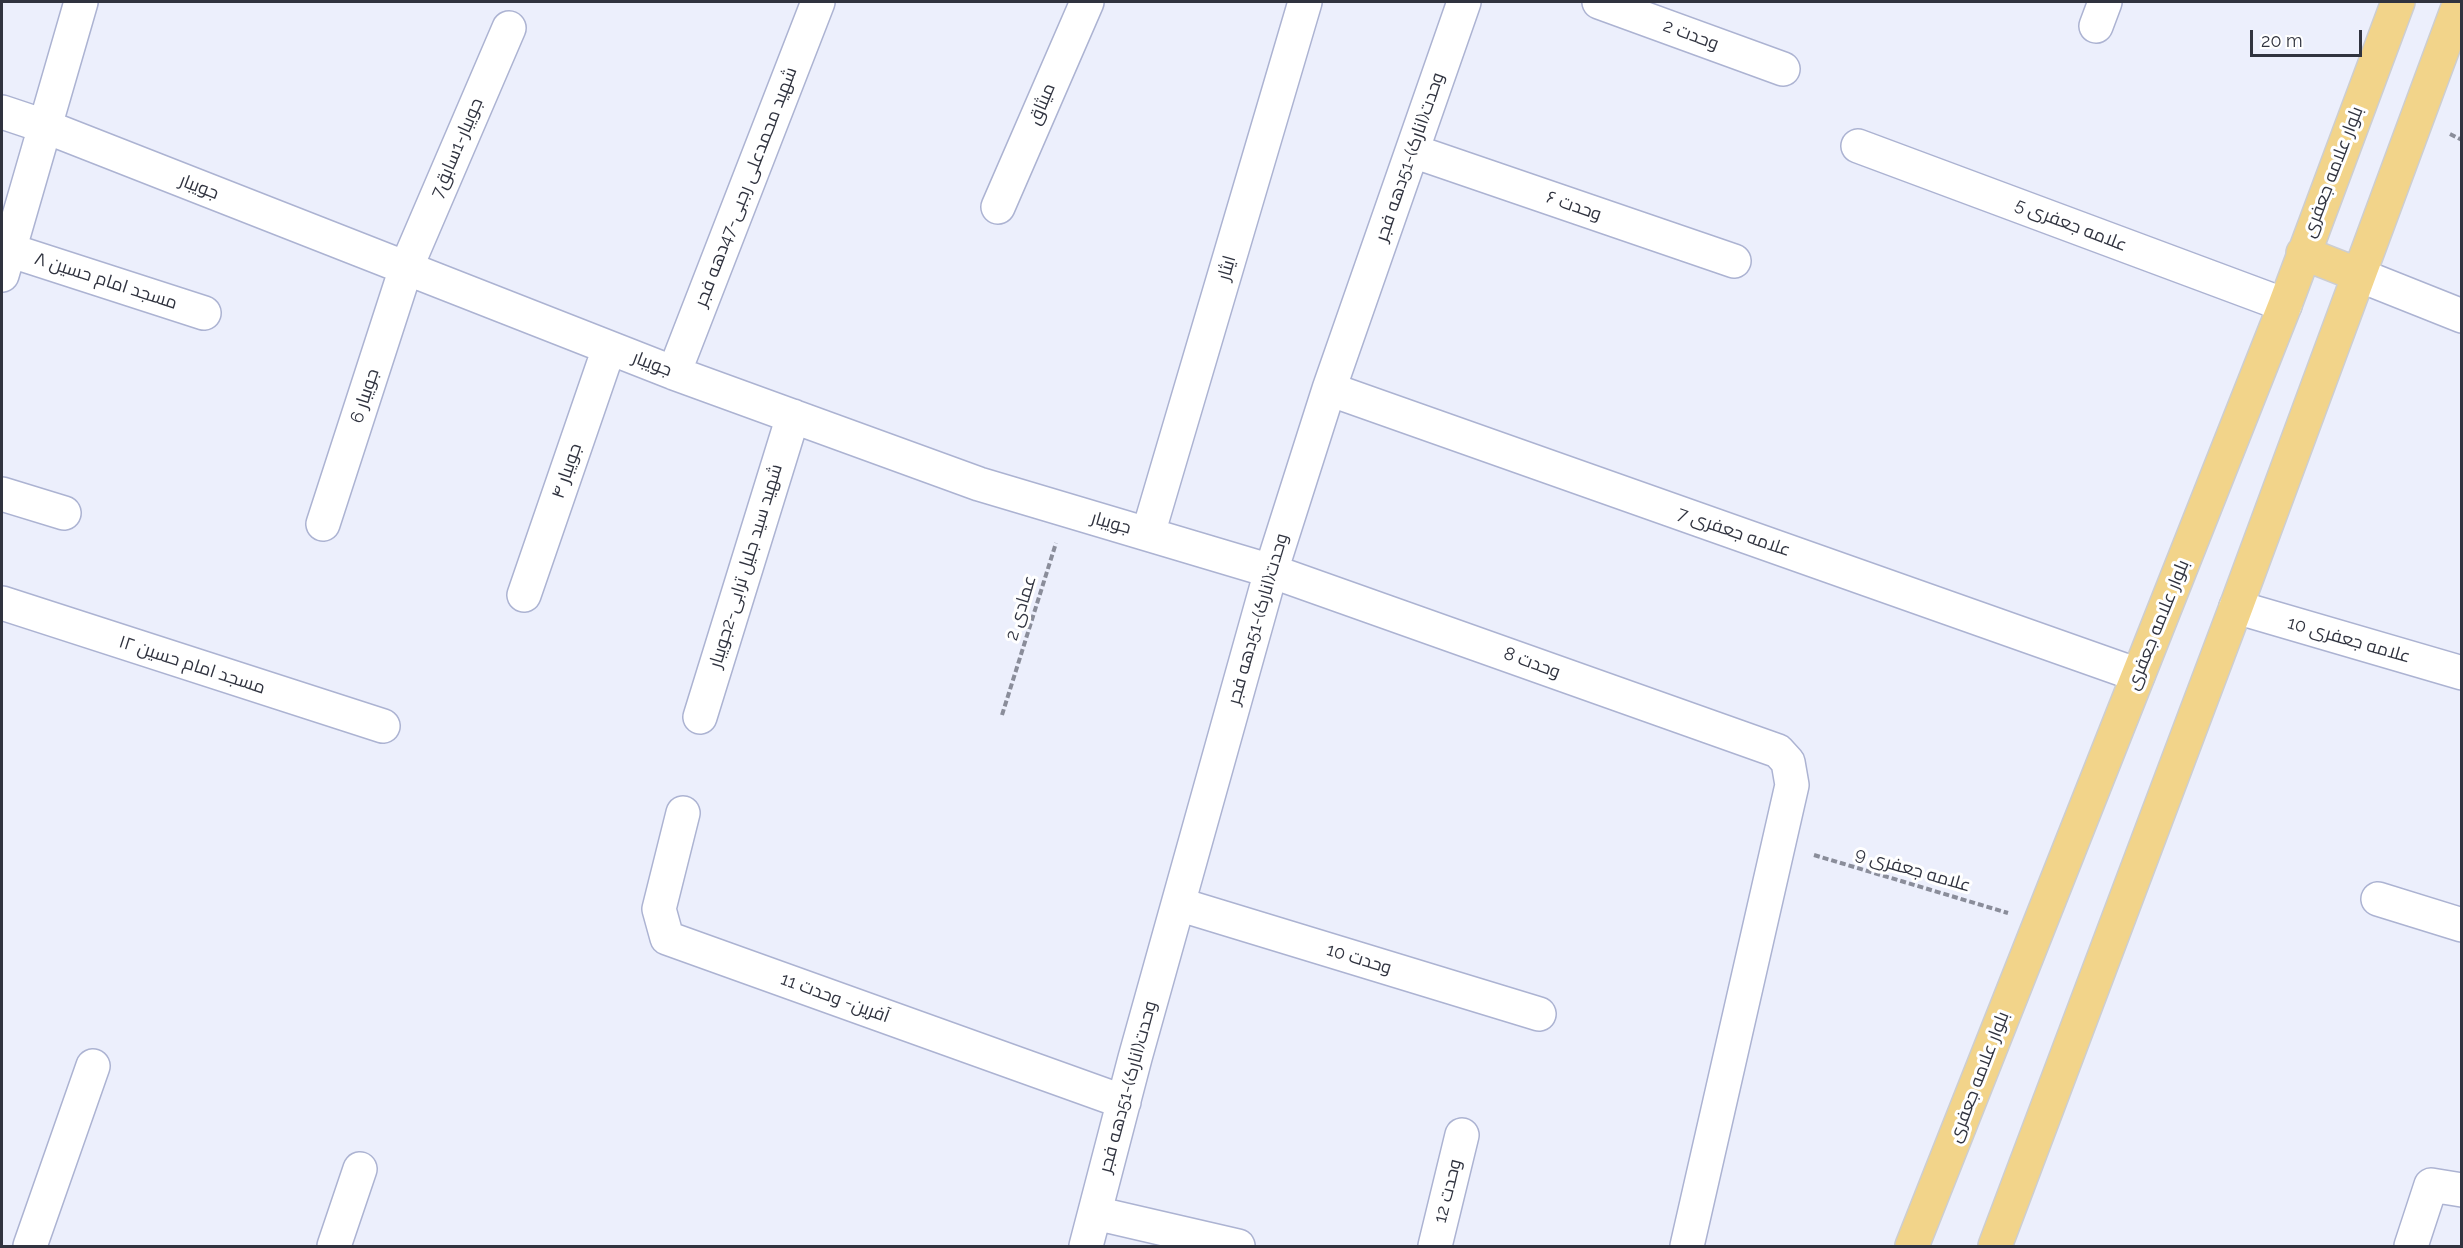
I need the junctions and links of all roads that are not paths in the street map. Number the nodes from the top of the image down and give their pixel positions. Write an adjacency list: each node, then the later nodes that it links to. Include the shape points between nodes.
1 (81, 2): 12 (street)
2 (818, 2): 25 (street, شهید محمدعلی رجبی-47دهه فجر)
3 (1087, 2): 15 (street, میثاق)
4 (1305, 2): 31 (street, ایثار)
5 (1464, 2): 14 (street, وحدت(انارک)-51دهه فجر)
6 (1599, 2): 10 (street, وحدت 2)
7 (2398, 2): 16 (main road, بلوار علامه جعفری)
8 (2460, 2): 20 (main road)
9 (509, 28): 19 (street, 7جویبار-1سابق)
10 (1783, 69)
11 (2, 112): 12 (street, جویبار)
12 (44, 126): 18 (street); 19 (street, جویبار)
13 (1858, 146): 21 (street, علامه جعفری 5)
14 (1413, 150): 17 (street, وحدت ۶); 26 (street, وحدت(انارک)-51دهه فجر)
15 (998, 207)
16 (2303, 253): 20 (main road); 21 (main road, بلوار علامه جعفری)
17 (1734, 261)
18 (5, 262): 22 (street, مسجد امام حسین ۸)
19 (406, 268): 24 (street, جویبار); 30 (street, جویبار 6)
20 (2359, 275): 23 (street); 35 (main road)
21 (2285, 305): 37 (main road, بلوار علامه جعفری)
22 (204, 313)
23 (2462, 316)
24 (609, 348): 25 (street, جویبار); 33 (street, جویبار ۴)
25 (674, 373): 27 (street, جویبار)
26 (1329, 389): 32 (street, وحدت(انارک)-51دهه فجر); 37 (street, علامه جعفری 7)
27 (793, 416): 31 (street, جویبار, via 979,484); 38 (street, شهید سید جلیل ترابی-2جویبار)
28 (2, 494): 29 (street)
29 (64, 513)
30 (323, 524)
31 (1148, 534): 32 (street, جویبار)
32 (1271, 571): 42 (street, وحدت(انارک)-51دهه فجر); 56 (street, وحدت 8, via 1778,751 1788,762 1792,786)
33 (524, 595)
34 (2, 603): 39 (street, مسجد امام حسین ۱۲)
35 (2236, 607): 36 (street, علامه جعفری 10); 58 (main road)
36 (2462, 673)
37 (2138, 675): 57 (main road, بلوار علامه جعفری)
38 (700, 717)
39 (383, 726)
40 (682, 813): 46 (street, آفرین- وحدت 11, via 659,909 667,938)
41 (2378, 899): 43 (street)
42 (1178, 904): 44 (street, وحدت 10); 46 (street, وحدت(انارک)-51دهه فجر)
43 (2462, 925)
44 (1539, 1014)
45 (93, 1066): 51 (street)
46 (1124, 1102): 50 (street, وحدت(انارک)-51دهه فجر)
47 (1462, 1135): 55 (street, وحدت 12)
48 (360, 1169): 52 (street)
49 (2462, 1190): 59 (street, via 2431,1185)
50 (1095, 1213): 53 (street, وحدت(انارک)-51دهه فجر); 54 (street)
51 (30, 1246)
52 (334, 1246)
53 (1086, 1246)
54 (1238, 1246)
55 (1435, 1246)
56 (1687, 1246)
57 (1912, 1246)
58 (1995, 1246)
59 (2411, 1246)

